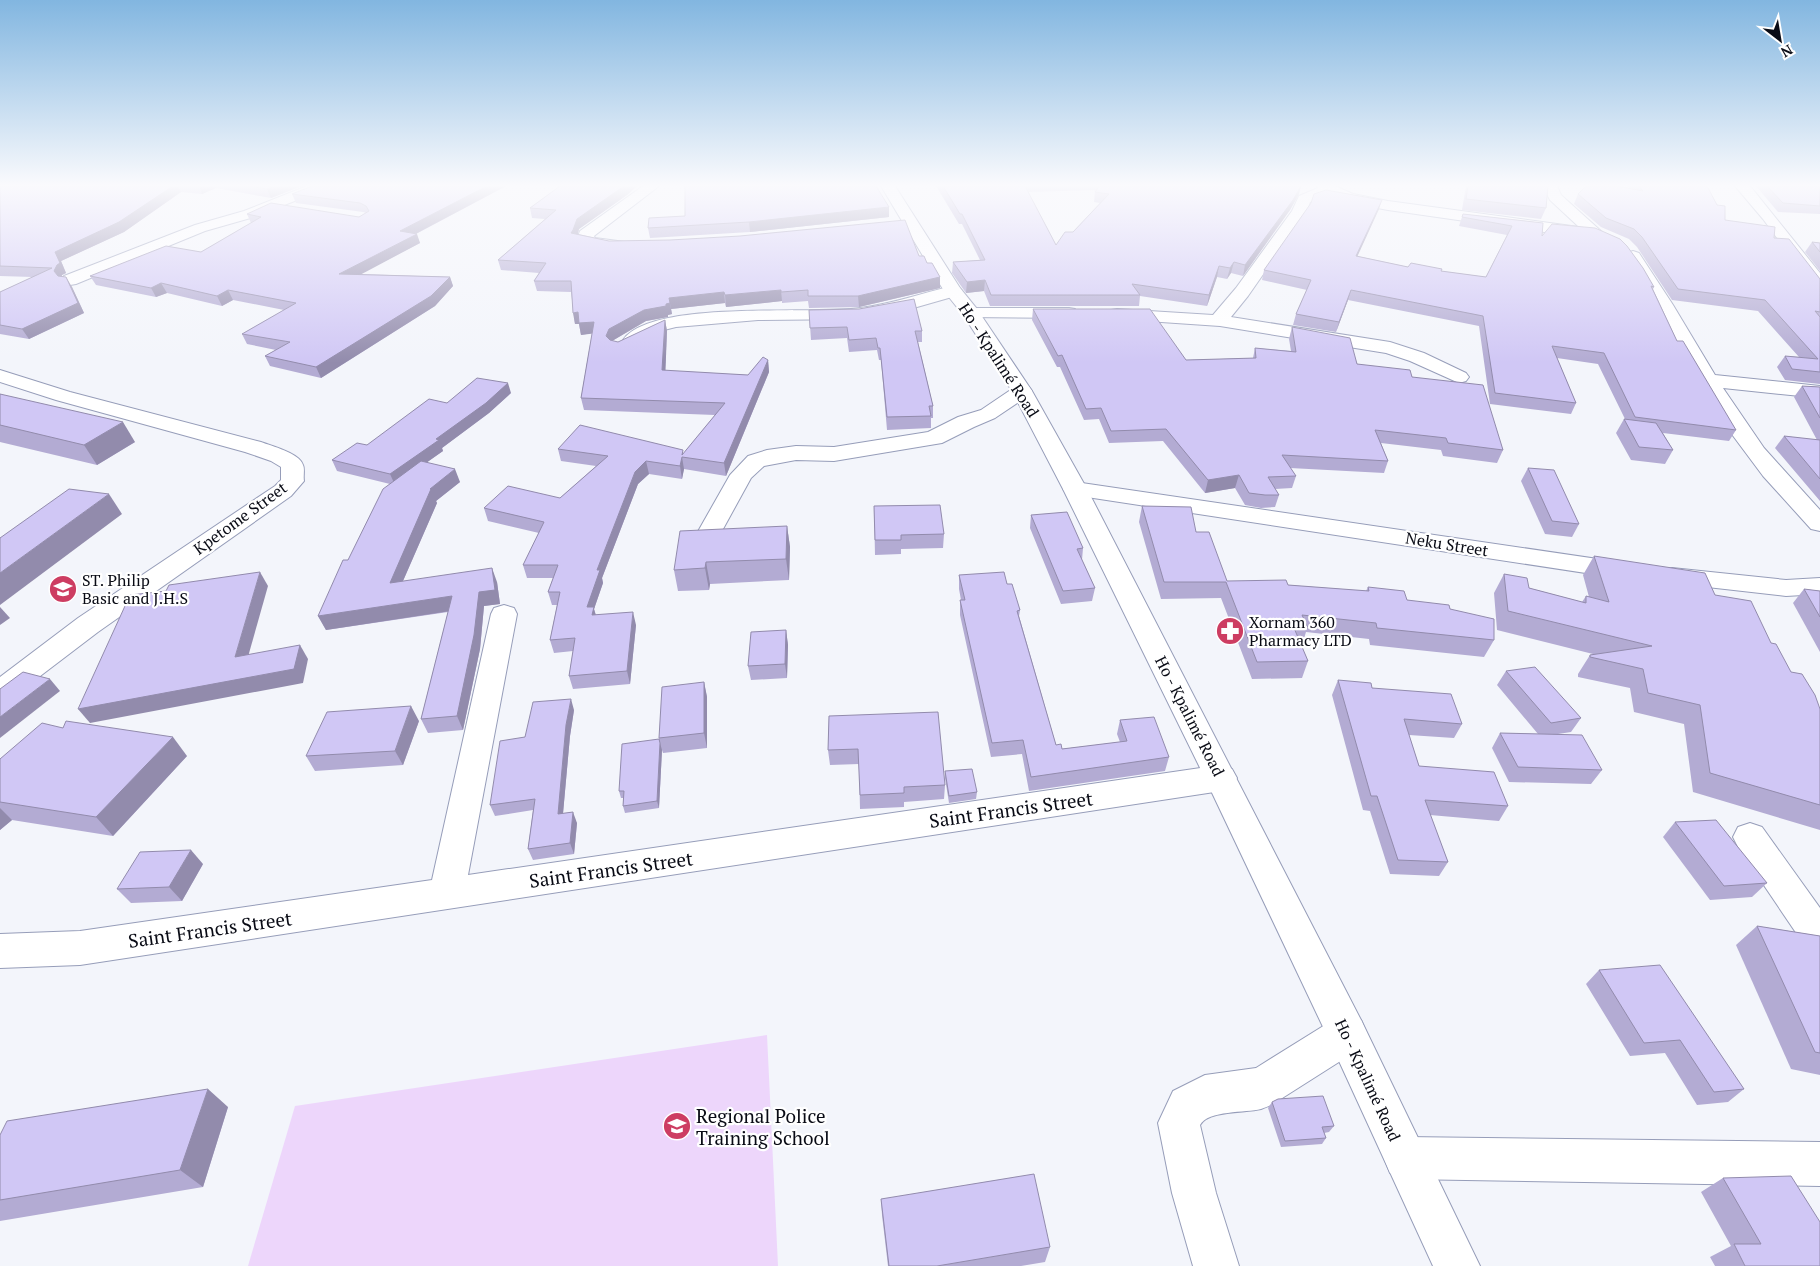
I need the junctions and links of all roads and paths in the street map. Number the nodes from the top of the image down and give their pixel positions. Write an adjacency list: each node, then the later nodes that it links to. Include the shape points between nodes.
1 (157, 245): 7 (street)
2 (919, 245): 9 (street, Ho - Kpalimé Road)
3 (1275, 245): 10 (street)
4 (1620, 245): 14 (street, via 1630,251 1648,278)
5 (1794, 245): 6 (street)
6 (1814, 267): 8 (street)
7 (70, 280)
8 (1820, 284)
9 (962, 302): 10 (street, via 1095,314 1150,313); 11 (street, via 910,304 860,314 676,322 654,327); 15 (street, Ho - Kpalimé Road)
10 (1220, 320): 13 (street, via 1401,350)
11 (620, 346)
12 (0, 376): 22 (street, Kpetome Street, via 279,456 292,464 292,481)
13 (1459, 376)
14 (1708, 380): 16 (street); 18 (street, via 1756,453)
15 (1022, 391): 17 (street, Ho - Kpalimé Road); 19 (street, via 988,414 934,438 834,454 796,453 756,461 741,475)
16 (1820, 392)
17 (1075, 489): 20 (street, Neku Street, via 1606,569 1786,588); 23 (street, Ho - Kpalimé Road)
18 (1820, 524)
19 (708, 535)
20 (1820, 586)
21 (504, 614): 25 (street)
22 (0, 692)
23 (1221, 778): 25 (street, Saint Francis Street); 28 (street, Ho - Kpalimé Road)
24 (1750, 837): 26 (street)
25 (447, 893): 27 (street, Saint Francis Street, via 80,948)
26 (1820, 937)
27 (0, 951)
28 (1347, 1034): 29 (street, Ho - Kpalimé Road); 31 (street, via 1262,1088 1205,1096 1188,1106 1179,1123 1194,1193)
29 (1405, 1158): 30 (street); 32 (street, Ho - Kpalimé Road)
30 (1820, 1164)
31 (1216, 1266)
32 (1456, 1266)

